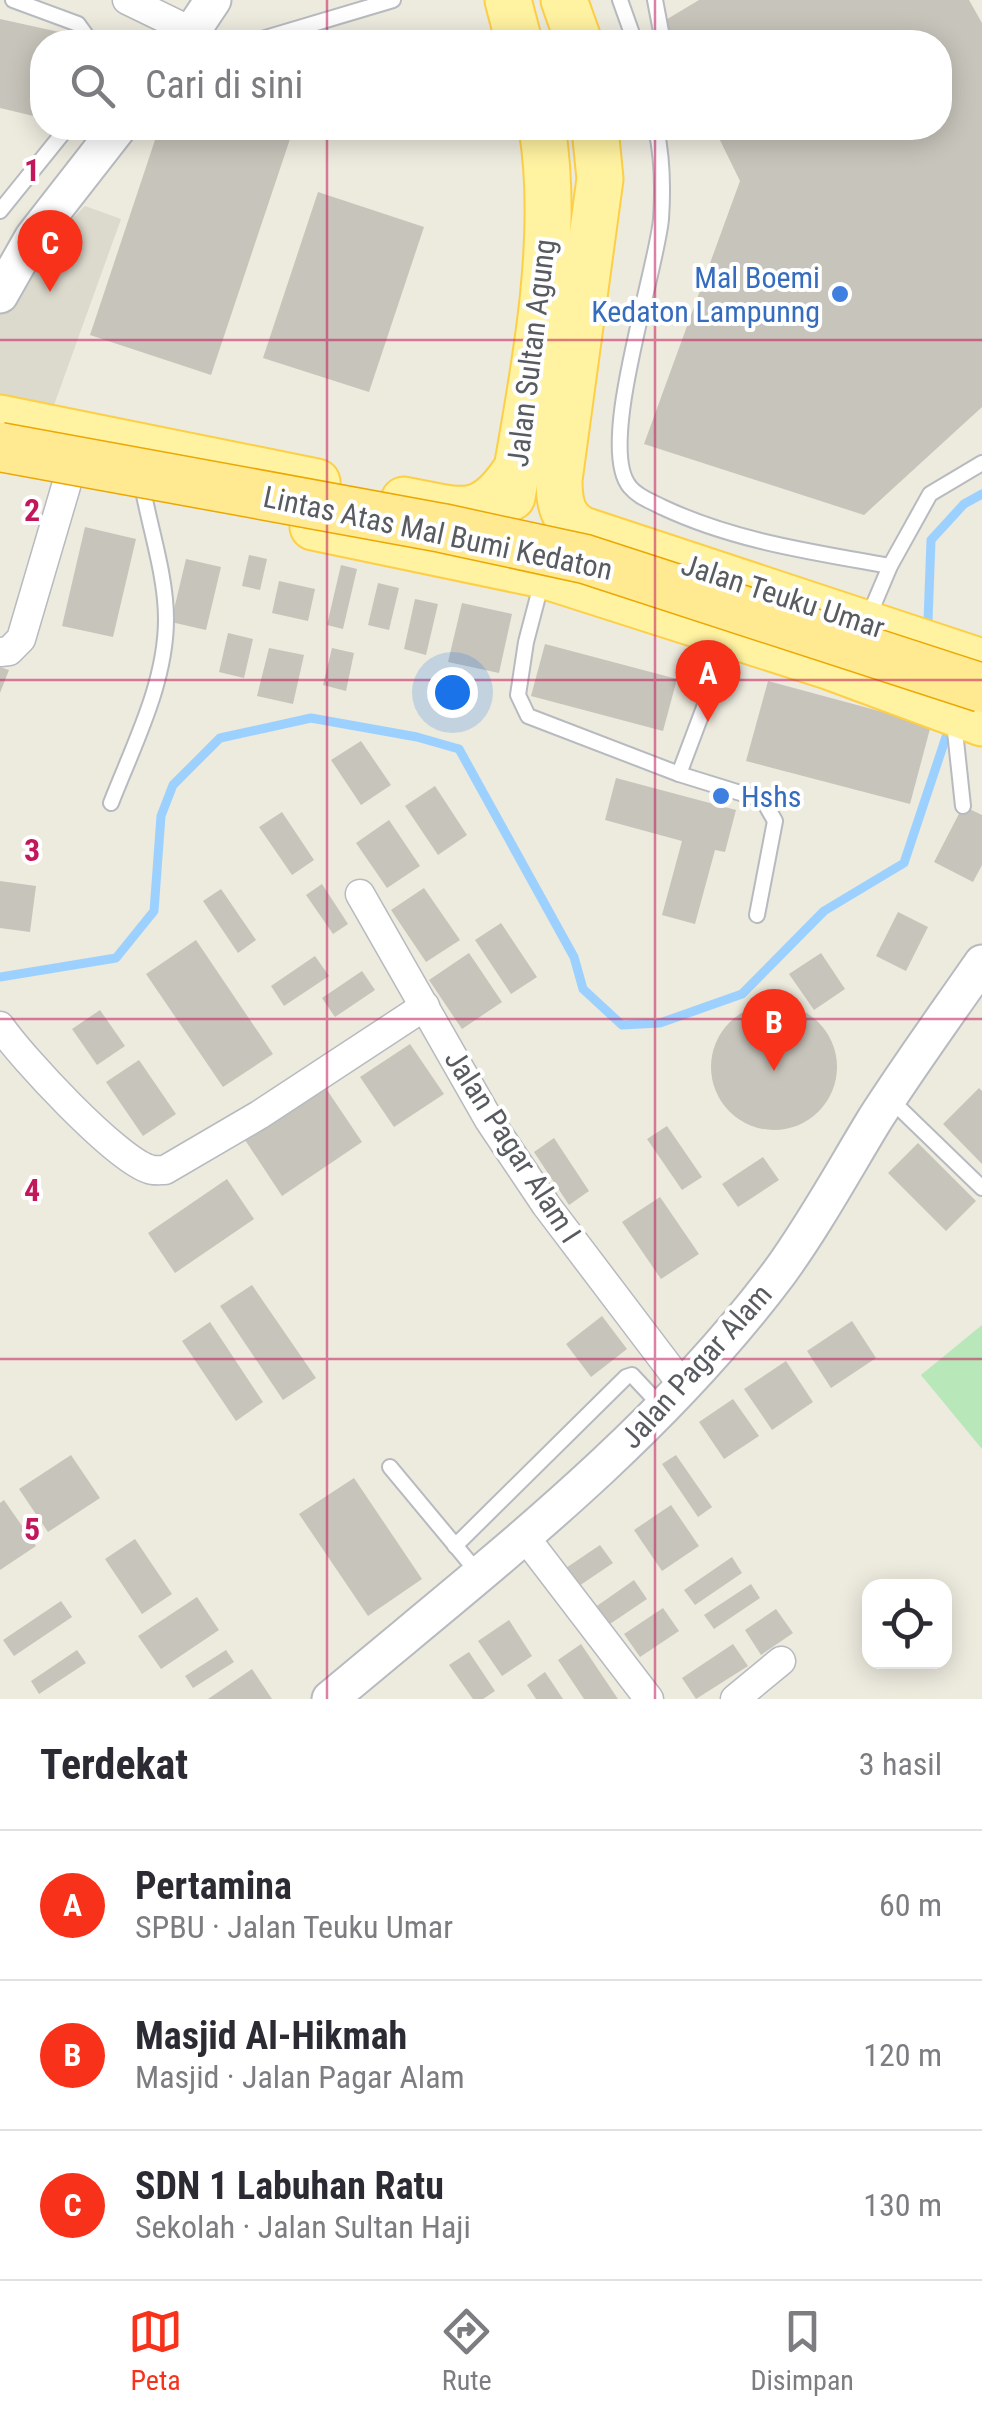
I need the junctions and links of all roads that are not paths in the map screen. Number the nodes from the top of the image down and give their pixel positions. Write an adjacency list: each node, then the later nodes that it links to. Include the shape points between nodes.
1 (13, 0): 9 (lane)
2 (127, 0): 10 (street)
3 (212, 0): 11 (street)
4 (392, 0): 12 (lane)
5 (508, 0): 13 (main road)
6 (564, 0): 14 (main road)
7 (620, 0): 15 (lane)
8 (655, 0): 16 (lane)
9 (82, 30)
10 (177, 30)
11 (193, 30)
12 (292, 30)
13 (515, 30)
14 (575, 30)
15 (631, 30)
16 (661, 30)
17 (57, 140): 22 (lane)
18 (108, 140): 23 (street, via 32,236)
19 (543, 140): 28 (main road, Jalan Sultan Agung, via 544,286)
20 (597, 140): 33 (main road, Jalan Sultan Agung, via 600,179 559,480 564,514)
21 (657, 140): 34 (lane, via 661,220 626,385 618,457 625,480 642,497 707,528)
22 (0, 212)
23 (0, 295)
24 (0, 418): 30 (main road)
25 (0, 446): 41 (highway, Lintas Atas Mal Bumi Kedaton, bridge, via 585,559)
26 (982, 463): 34 (lane, via 930,494)
27 (0, 464): 29 (main road, Jalan Teuku Umar)
28 (517, 468): 30 (main road, via 491,501 468,509); 35 (main road, Jalan Sultan Agung, via 510,526 519,552)
29 (69, 476): 31 (main road, Jalan Teuku Umar); 39 (street, via 22,639)
30 (330, 485): 32 (main road, via 345,507 340,520)
31 (143, 490): 32 (main road, Jalan Teuku Umar); 43 (lane, via 166,625 157,685)
32 (323, 529): 35 (main road, Jalan Teuku Umar)
33 (583, 530): 36 (main road, Jalan Teuku Umar)
34 (890, 566): 37 (lane)
35 (538, 574): 38 (main road, Jalan Teuku Umar); 42 (lane, via 518,695 528,716)
36 (760, 588): 37 (main road, Jalan Teuku Umar); 38 (main road, via 782,614 782,629 762,640)
37 (866, 623): 40 (main road, Jalan Teuku Umar)
38 (734, 637): 41 (main road, Jalan Teuku Umar); 42 (lane)
39 (0, 652)
40 (982, 664): 41 (main road, via 967,677 961,695)
41 (968, 724): 44 (lane)
42 (679, 774): 46 (lane, via 763,800 776,820)
43 (111, 802)
44 (962, 806)
45 (360, 894): 48 (street, Jalan Pagar Alam I)
46 (757, 915)
47 (982, 963): 50 (street, Jalan Pagar Alam)
48 (426, 1006): 49 (street, via 165,1170 148,1169 98,1132); 52 (street, Jalan Pagar Alam I, via 490,1120)
49 (0, 1026)
50 (889, 1098): 51 (lane); 52 (street, Jalan Pagar Alam, via 780,1272)
51 (982, 1188)
52 (673, 1397): 54 (street, Jalan Pagar Alam); 55 (lane, via 626,1377)
53 (390, 1467): 55 (lane)
54 (524, 1537): 56 (street, Jalan Pagar Alam); 59 (street)
55 (455, 1546): 56 (lane)
56 (478, 1574): 58 (street, Jalan Pagar Alam)
57 (782, 1662): 60 (street)
58 (330, 1699)
59 (648, 1699)
60 (735, 1699)

